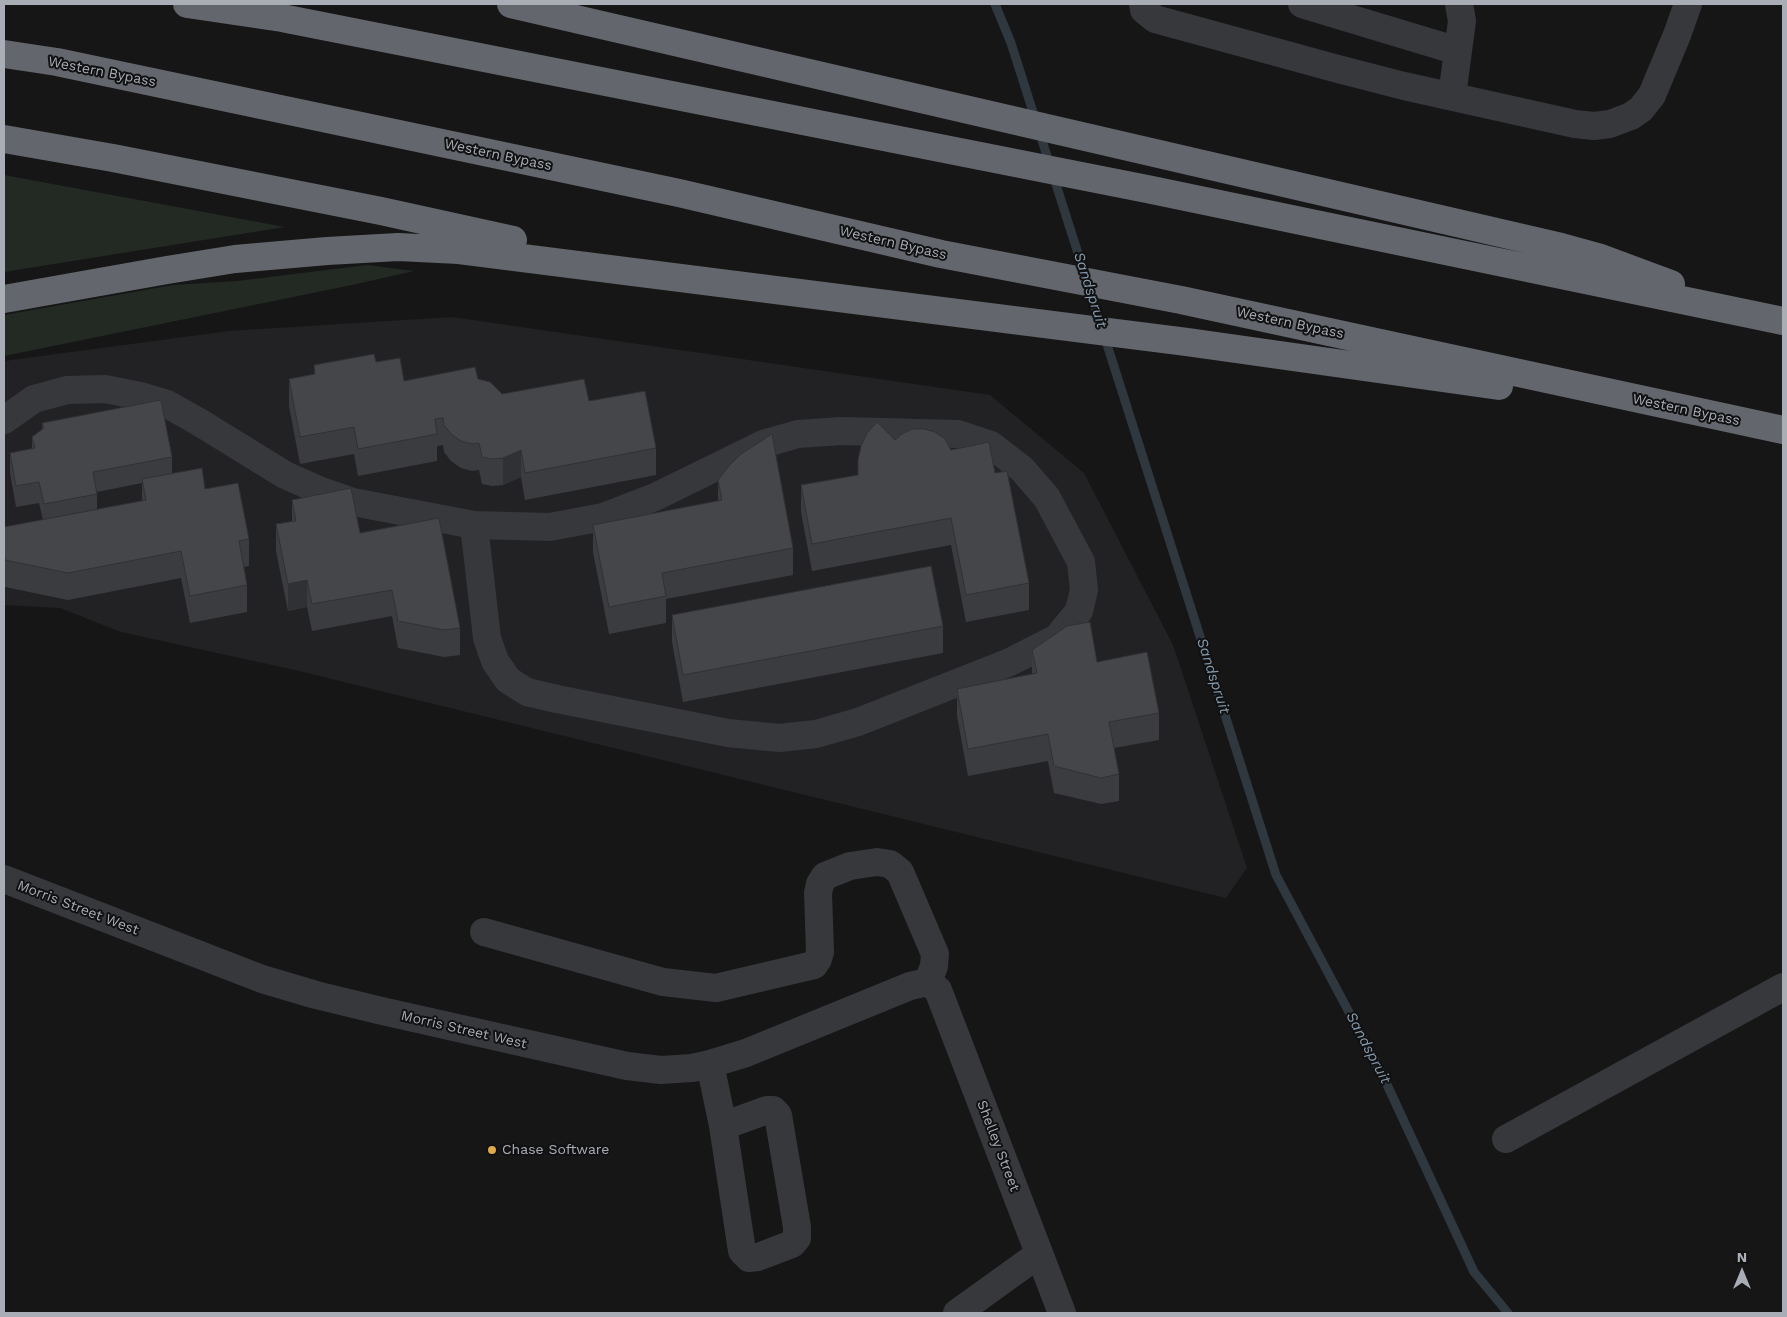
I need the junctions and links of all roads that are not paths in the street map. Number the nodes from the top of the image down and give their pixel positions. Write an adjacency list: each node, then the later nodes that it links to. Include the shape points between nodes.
1 (188, 4): 13 (highway, via 282,18 913,142)
2 (511, 4): 13 (highway, via 1561,247 1601,258)
3 (1143, 4): 9 (street, via 1144,10 1155,19 1347,72)
4 (1302, 4): 7 (street)
5 (1460, 4): 7 (street, via 1462,21)
6 (1688, 4): 9 (street, via 1652,96 1631,116 1610,124 1575,124)
7 (1458, 50): 9 (street)
8 (4, 54): 14 (highway, Western Bypass, via 66,64 679,193 941,254 1181,300)
9 (1452, 96)
10 (4, 139): 11 (highway, via 381,211)
11 (690, 279): 12 (highway, via 459,250 398,247 235,260); 14 (highway, via 1187,342)
12 (4, 299)
13 (1771, 319)
14 (1716, 416): 16 (highway, Western Bypass)
15 (4, 420): 17 (street, via 34,399 67,390 105,389 140,396 167,404 285,475 321,491 353,502)
16 (1783, 430)
17 (474, 525): 17 (street, via 487,638 495,661 508,680 528,692 728,733 779,738 816,734 858,722 1010,662 1057,638 1079,611 1084,590 1081,562 1047,498 1022,469 991,445 958,434 841,430 798,434 763,444 655,497 603,517 550,527)
18 (4, 879): 22 (street, Morris Street West, via 262,979 316,995 627,1066 661,1070)
19 (484, 932): 20 (street, via 663,982 716,988 814,965 820,952 820,884 825,876 850,866 877,862 890,864 900,872 935,954)
20 (928, 982): 22 (street, Morris Street West, via 910,986 746,1053); 25 (street, Shelley Street, via 938,990)
21 (1783, 987): 24 (street)
22 (710, 1064): 23 (street)
23 (723, 1126): 23 (street, via 742,1251 748,1258 792,1244 797,1238 797,1227 778,1115 767,1110)
24 (1506, 1138)
25 (1039, 1254): 26 (street); 27 (street, Shelley Street)
26 (957, 1313)
27 (1062, 1313)

